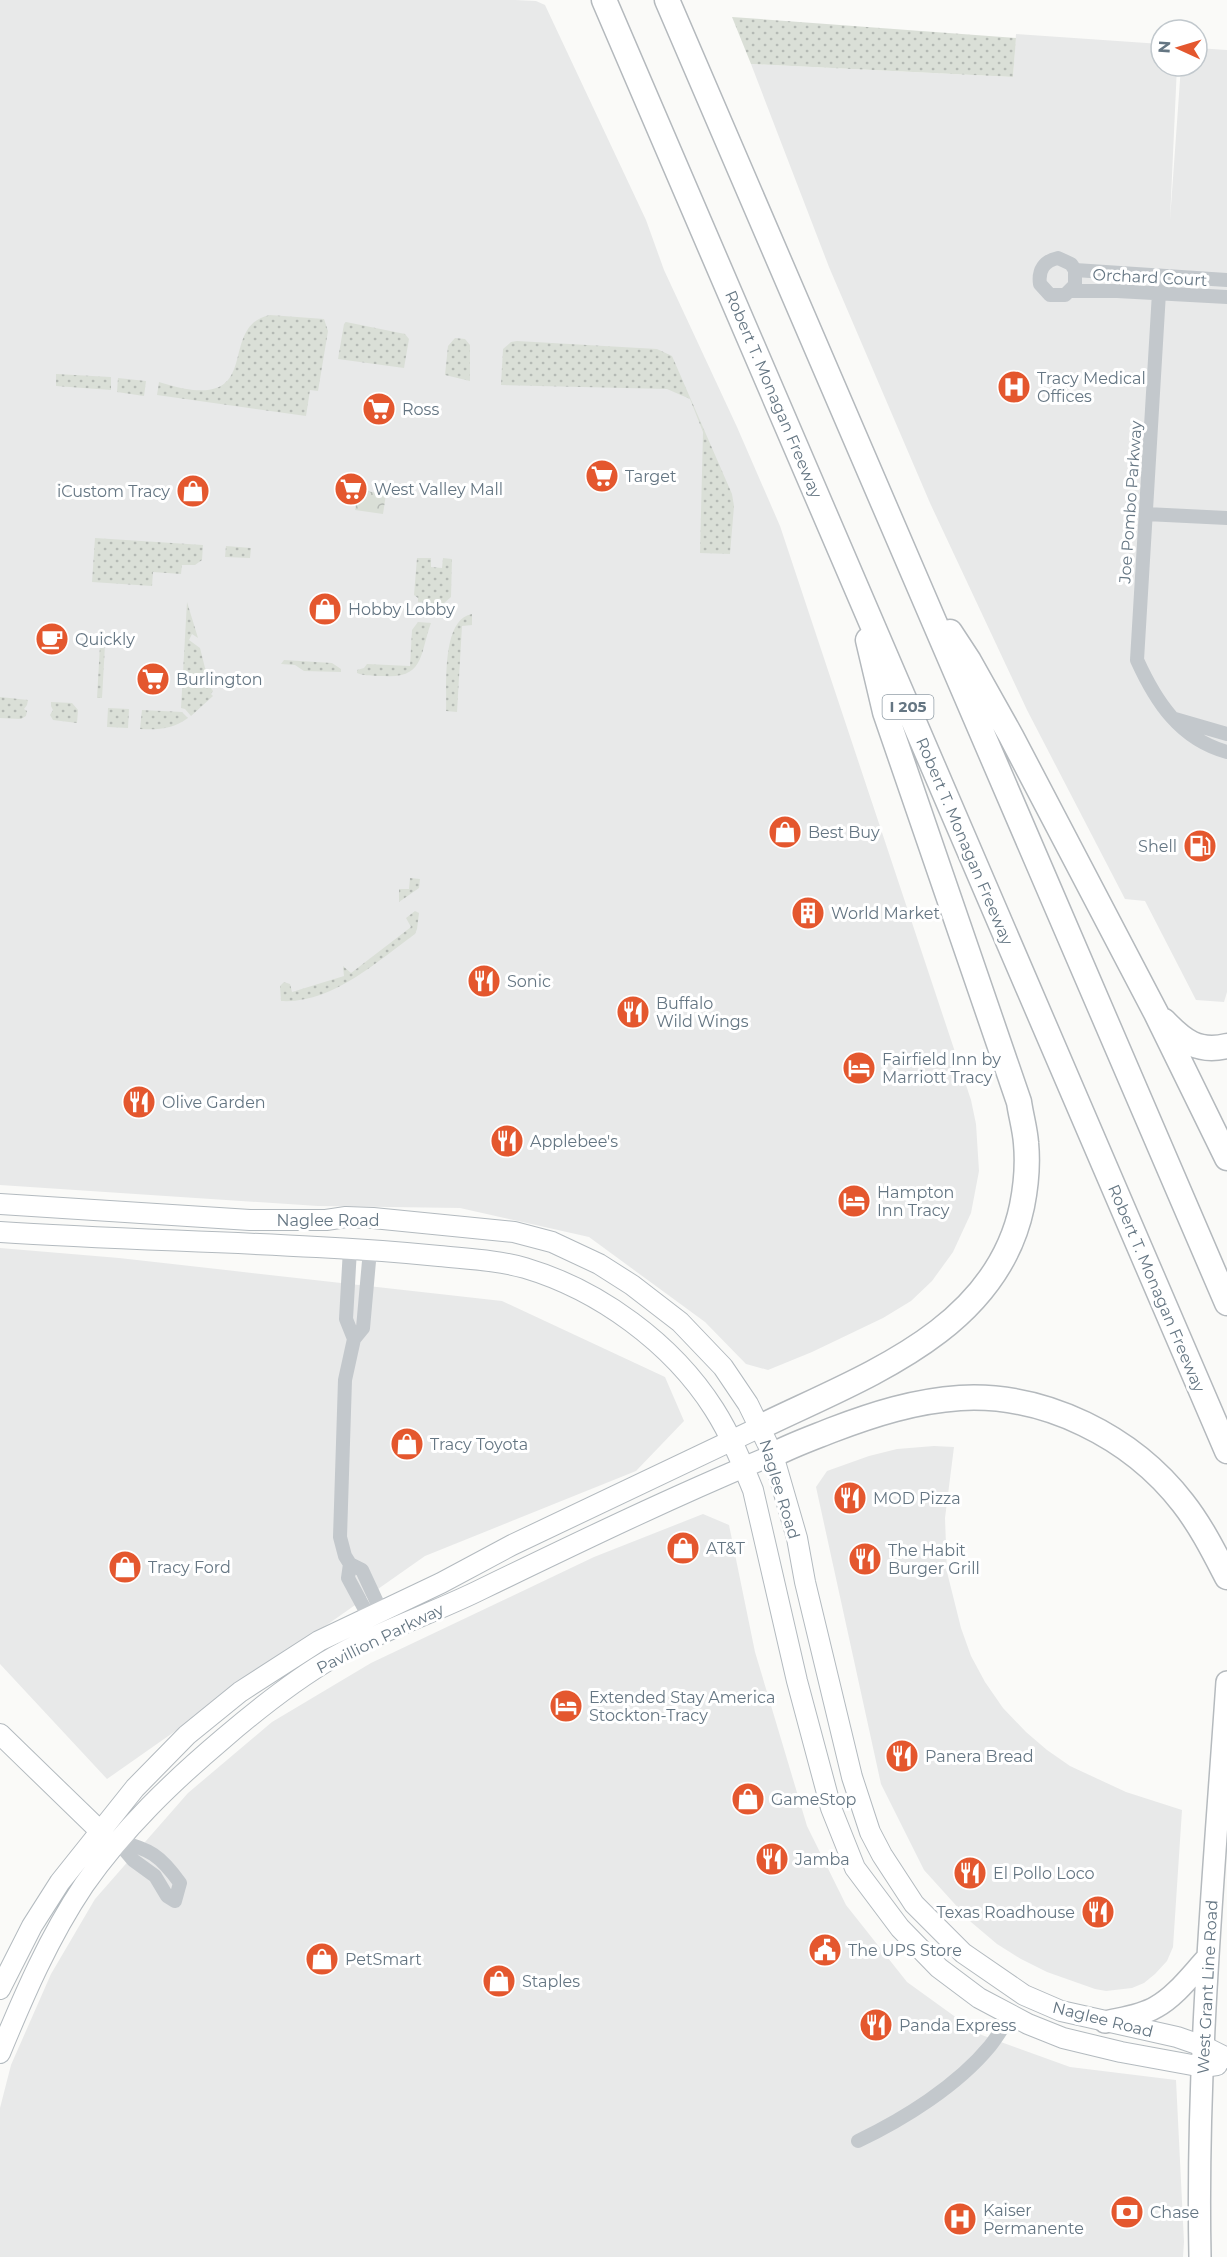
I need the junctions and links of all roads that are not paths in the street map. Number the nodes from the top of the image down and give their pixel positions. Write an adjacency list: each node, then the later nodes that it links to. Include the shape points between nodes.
1 (604, 0): 12 (highway, Robert T. Monagan Freeway / I 205)
2 (667, 0): 11 (highway)
3 (1075, 270): 4 (street); 6 (street, via 1077,278); 6 (street, via 1058,258 1040,270 1044,291 1058,296)
4 (1160, 276): 5 (street); 7 (street, Joe Pombo Parkway)
5 (1227, 279)
6 (1071, 291): 7 (street, Orchard Court)
7 (1159, 293): 8 (street, Orchard Court); 9 (street, Joe Pombo Parkway)
8 (1227, 297)
9 (1146, 514): 10 (street); 13 (street, Joe Pombo Parkway, via 1137,660 1150,689)
10 (1227, 518)
11 (921, 589): 16 (highway, via 969,661); 23 (highway)
12 (863, 602): 25 (highway, via 870,657 885,712 1019,1102 1026,1143 1025,1188 1018,1225 1007,1253 976,1298 954,1320 897,1359); 27 (highway, Robert T. Monagan Freeway / I 205)
13 (1175, 719): 14 (street); 15 (street, Joe Pombo Parkway, via 1187,734)
14 (1227, 734)
15 (1227, 752)
16 (1156, 1013): 17 (highway, via 1178,1036 1196,1046); 18 (highway)
17 (1227, 1046)
18 (1227, 1158)
19 (0, 1204): 25 (main road, Naglee Road, via 250,1220 373,1218 514,1232 552,1242 599,1264 680,1322 723,1367)
20 (0, 1233): 21 (main road, Naglee Road)
21 (350, 1248): 22 (main road, Naglee Road); 24 (street, via 346,1319)
22 (370, 1250): 24 (street, via 363,1328); 26 (main road, Naglee Road, via 488,1260 561,1281 602,1302 658,1345 691,1378 714,1408)
23 (1223, 1295)
24 (354, 1339): 31 (street, via 345,1380 340,1537 350,1564 362,1570)
25 (760, 1427): 26 (main road, Pavillion Parkway); 28 (main road, Naglee Road)
26 (730, 1441): 29 (main road, Naglee Road); 31 (main road, Pavillion Parkway)
27 (1227, 1450)
28 (773, 1455): 29 (main road, Pavillion Parkway); 30 (highway, via 846,1424 903,1407 962,1398 1003,1400 1051,1410 1118,1443 1159,1476 1199,1525); 38 (main road, Naglee Road, via 797,1538 852,1777 882,1856 914,1904 963,1953 1024,1995 1061,2011)
29 (743, 1467): 34 (main road, Pavillion Parkway, via 372,1638 318,1667 261,1707); 37 (main road, Naglee Road, via 753,1490 831,1808 855,1868 900,1928 939,1968 979,1998)
30 (1227, 1577)
31 (375, 1614): 34 (main road, Pavillion Parkway, via 319,1641 240,1692 187,1735 135,1788)
32 (1227, 1682): 35 (main road, West Grant Line Road)
33 (0, 1734): 34 (main road)
34 (109, 1836): 34 (street, via 155,1876 167,1896 175,1901 180,1883 165,1863 143,1848); 36 (main road, Pavillion Parkway, via 60,1882); 39 (main road, Pavillion Parkway, via 52,1938)
35 (1208, 1957): 38 (main road, via 1169,1999 1155,2008); 40 (main road, West Grant Line Road)
36 (0, 1989)
37 (1011, 2015): 40 (main road, Naglee Road, via 1064,2038 1120,2052); 43 (street, via 989,2047 950,2084)
38 (1105, 2022): 40 (main road, Naglee Road, via 1155,2032)
39 (0, 2053)
40 (1203, 2057): 41 (main road, Naglee Road); 42 (main road, Naglee Road); 44 (main road, West Grant Line Road)
41 (1227, 2058)
42 (1227, 2064)
43 (858, 2141)
44 (1200, 2257)

